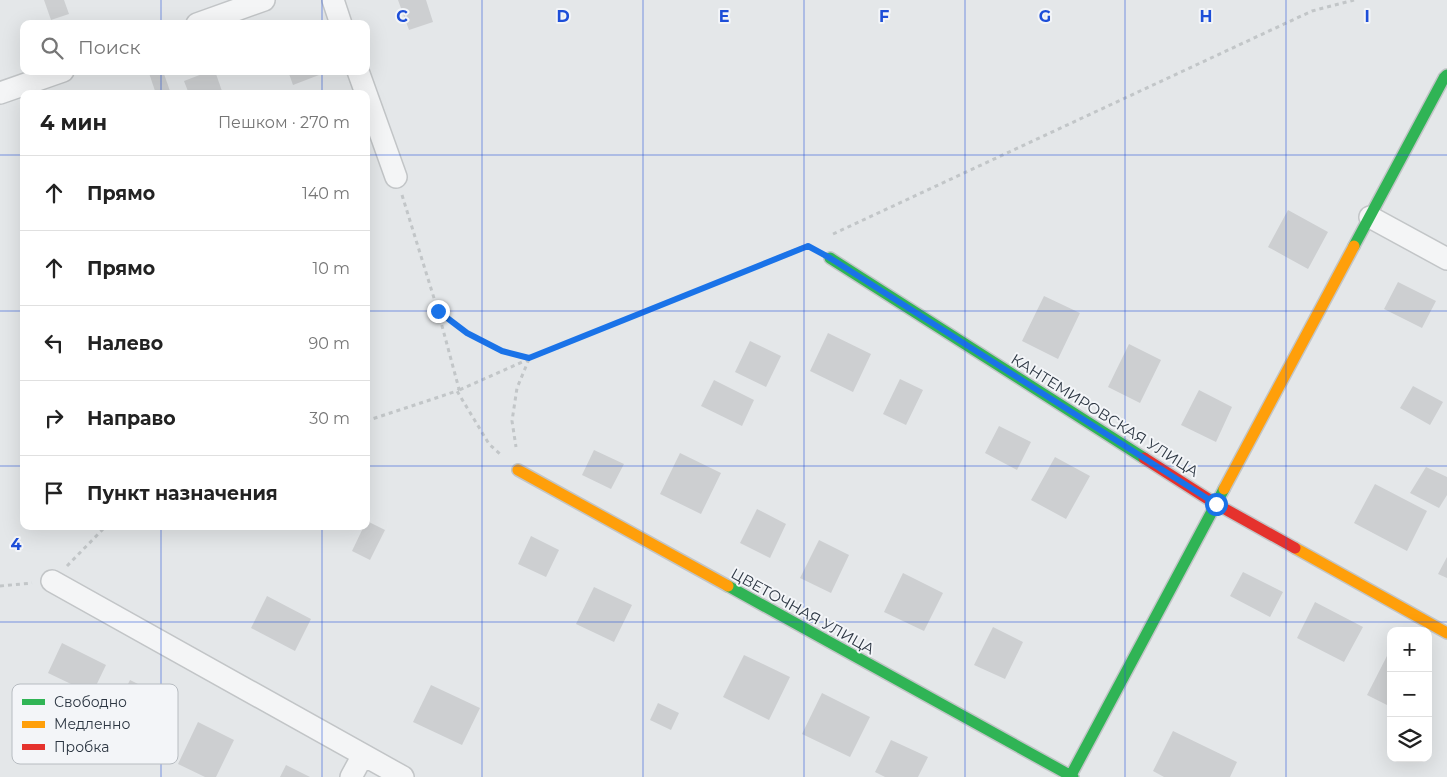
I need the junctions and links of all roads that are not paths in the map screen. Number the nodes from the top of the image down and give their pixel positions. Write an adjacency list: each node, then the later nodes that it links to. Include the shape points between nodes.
1 (264, 0): 3 (street)
2 (333, 0): 4 (street)
3 (208, 20)
4 (340, 20)
5 (52, 75): 9 (street)
6 (359, 75): 8 (street)
7 (1447, 76): 12 (street)
8 (365, 90)
9 (0, 93)
10 (370, 104): 11 (street)
11 (396, 176)
12 (1370, 217): 14 (street); 16 (street)
13 (830, 258): 16 (street, КАНТЕМИРОВСКАЯ УЛИЦА)
14 (1447, 259)
15 (518, 470): 22 (street, ЦВЕТОЧНАЯ УЛИЦА)
16 (1216, 504): 18 (street, КАНТЕМИРОВСКАЯ УЛИЦА); 22 (street)
17 (52, 580): 19 (street)
18 (1447, 633)
19 (363, 755): 20 (street); 21 (street)
20 (351, 777)
21 (403, 777)
22 (1071, 777)

